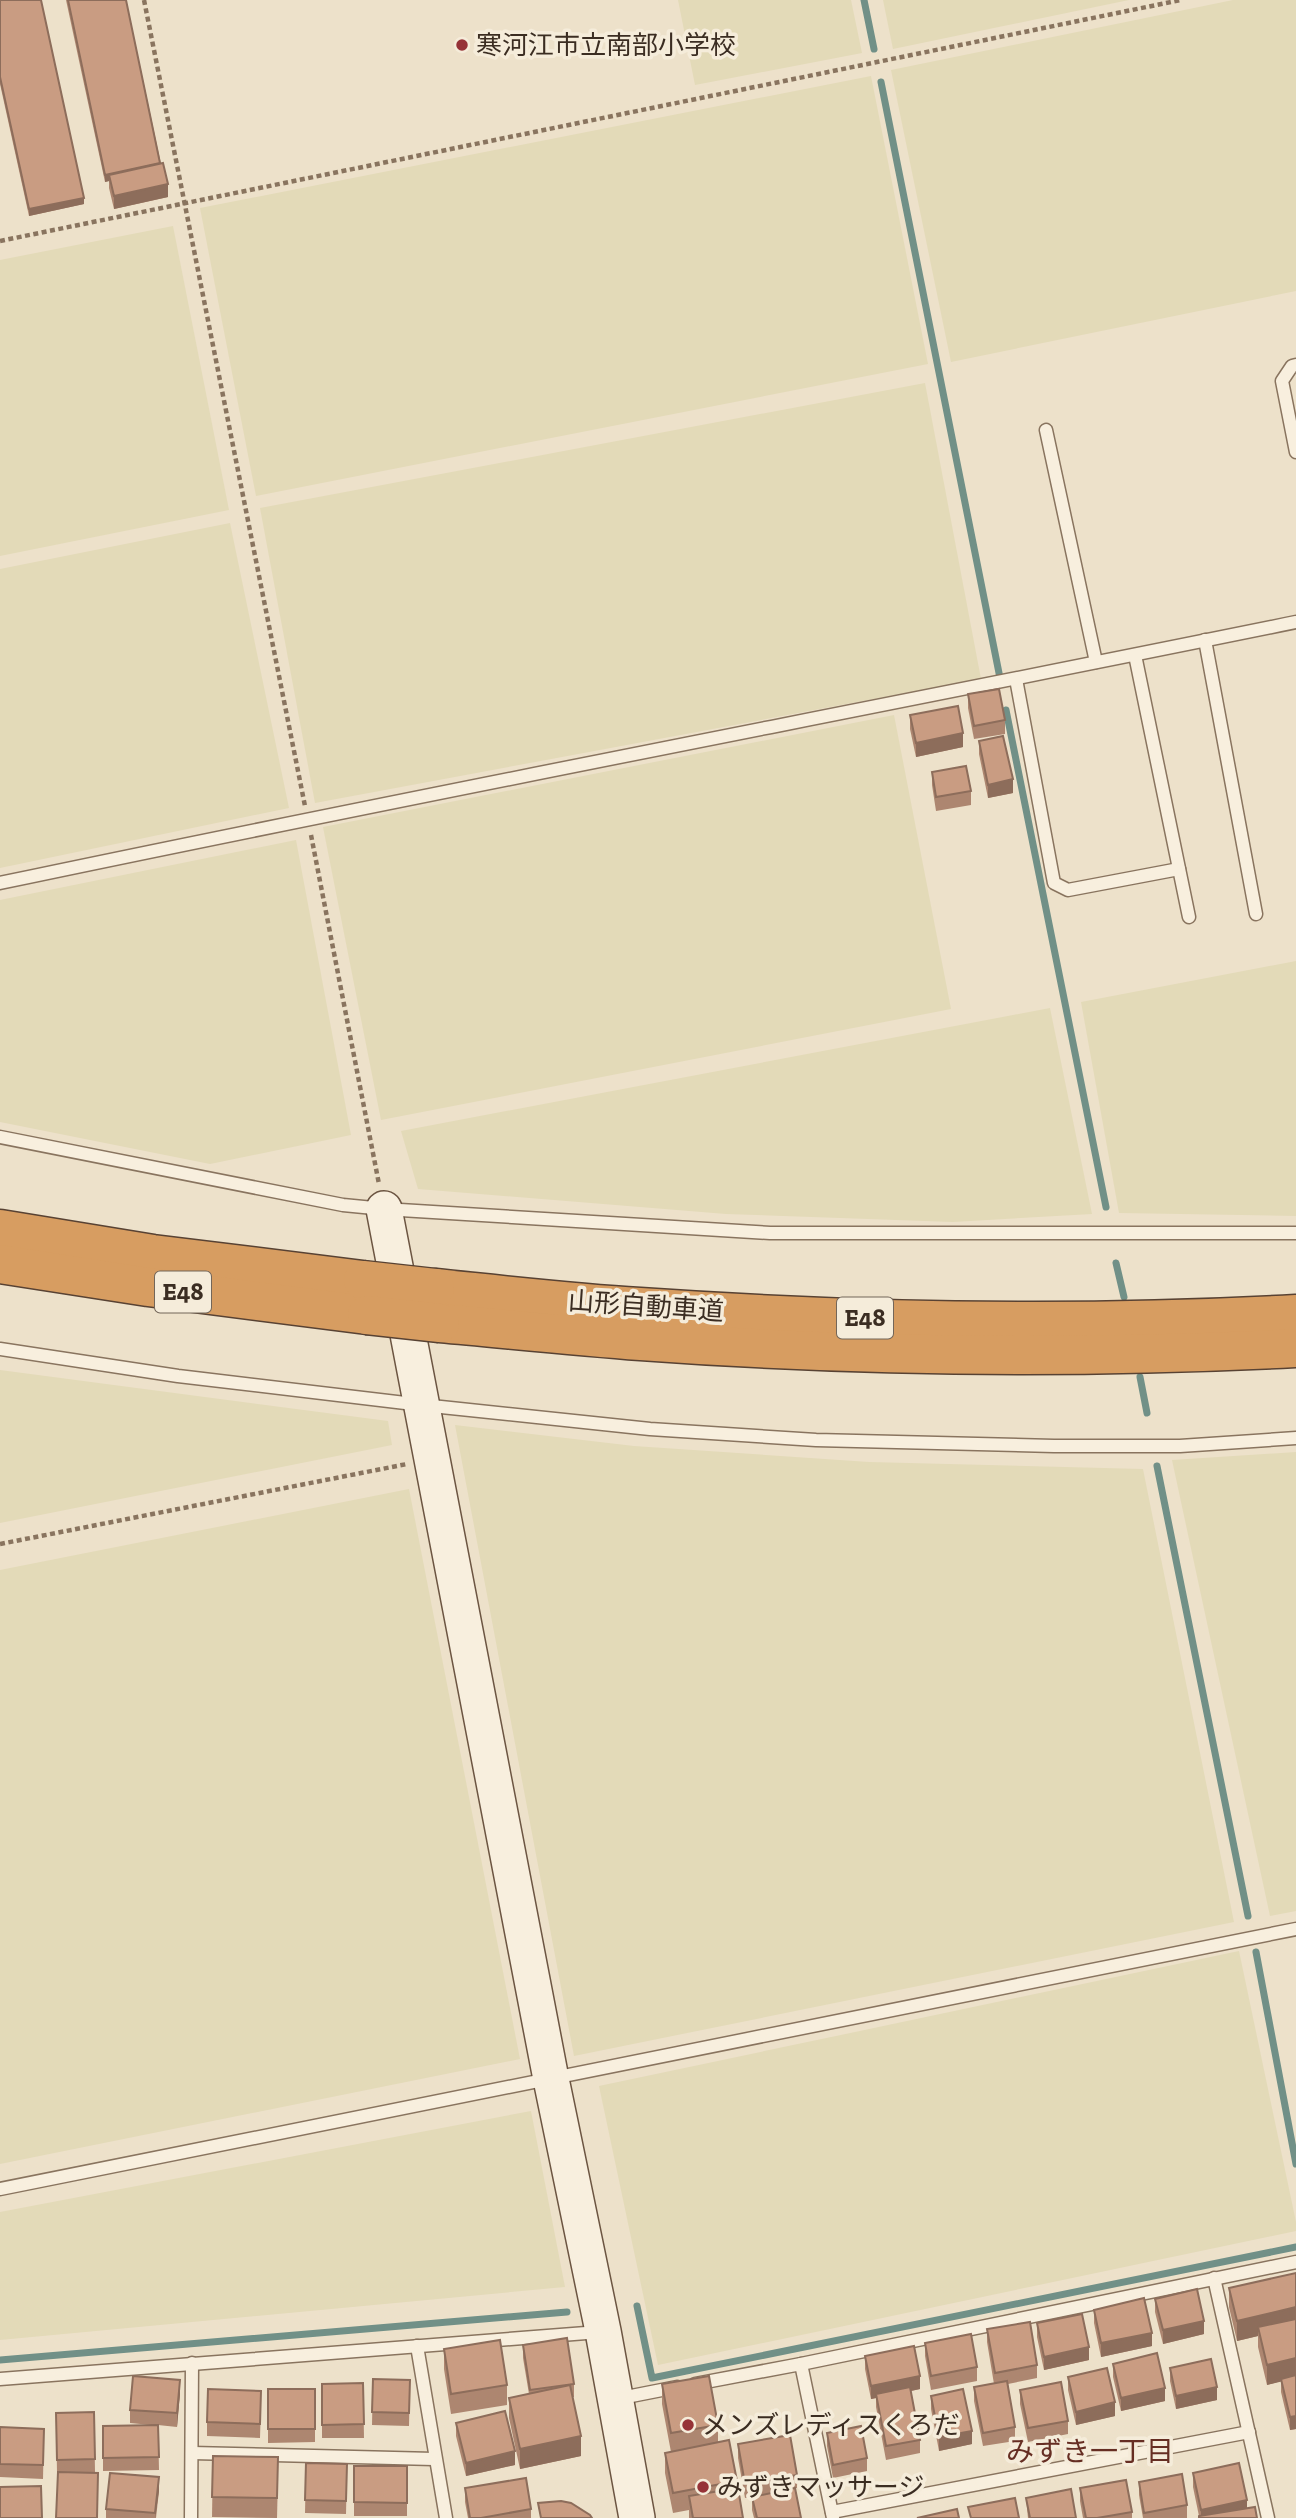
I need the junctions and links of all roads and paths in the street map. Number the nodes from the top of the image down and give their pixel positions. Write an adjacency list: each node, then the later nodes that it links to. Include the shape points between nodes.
1 (144, 0): 3 (path)
2 (1181, 0): 3 (path)
3 (184, 204): 4 (path); 13 (path)
4 (0, 241)
5 (1296, 365): 7 (lane, via 1282,381)
6 (1046, 430): 11 (lane)
7 (1296, 452)
8 (1296, 622): 9 (lane)
9 (1205, 640): 10 (lane); 16 (lane)
10 (1135, 655): 11 (lane); 14 (lane)
11 (1096, 662): 12 (lane)
12 (1016, 679): 13 (lane); 14 (lane, via 1054,883 1068,890)
13 (307, 818): 15 (lane); 19 (path)
14 (1179, 869): 17 (lane)
15 (0, 883)
16 (1256, 914)
17 (1189, 917)
18 (0, 1137): 19 (lane, via 343,1205)
19 (384, 1209): 21 (lane, via 770,1233); 28 (street)
20 (0, 1229): 23 (highway, 山形自動車道 / E48, via 153,1254)
21 (1296, 1233)
22 (0, 1264): 23 (highway, 山形自動車道 / E48, via 148,1287)
23 (365, 1298): 24 (highway, 山形自動車道 / E48, bridge)
24 (438, 1306): 25 (highway, 山形自動車道 / E48, via 639,1307 832,1317 1193,1320); 26 (highway, 山形自動車道 / E48, via 641,1341 836,1351 1019,1356)
25 (1296, 1314)
26 (1296, 1348)
27 (0, 1349): 28 (lane)
28 (422, 1405): 29 (lane, via 650,1429 816,1440 1180,1446); 30 (street)
29 (1296, 1438)
30 (432, 1459): 31 (path); 33 (street)
31 (0, 1544)
32 (1296, 1929): 33 (lane)
33 (551, 2079): 34 (lane); 37 (street)
34 (0, 2189)
35 (1296, 2262): 36 (lane)
36 (1214, 2278): 40 (lane); 43 (lane)
37 (603, 2332): 38 (lane); 42 (street)
38 (416, 2346): 39 (lane); 45 (lane)
39 (192, 2363): 41 (lane); 44 (lane)
40 (801, 2364): 42 (lane); 46 (lane)
41 (0, 2379)
42 (615, 2399): 49 (street)
43 (1249, 2432): 46 (lane); 50 (lane)
44 (192, 2453): 45 (lane); 47 (lane)
45 (434, 2459): 48 (lane)
46 (832, 2515)
47 (191, 2518)
48 (446, 2518)
49 (637, 2518)
50 (1268, 2518)

